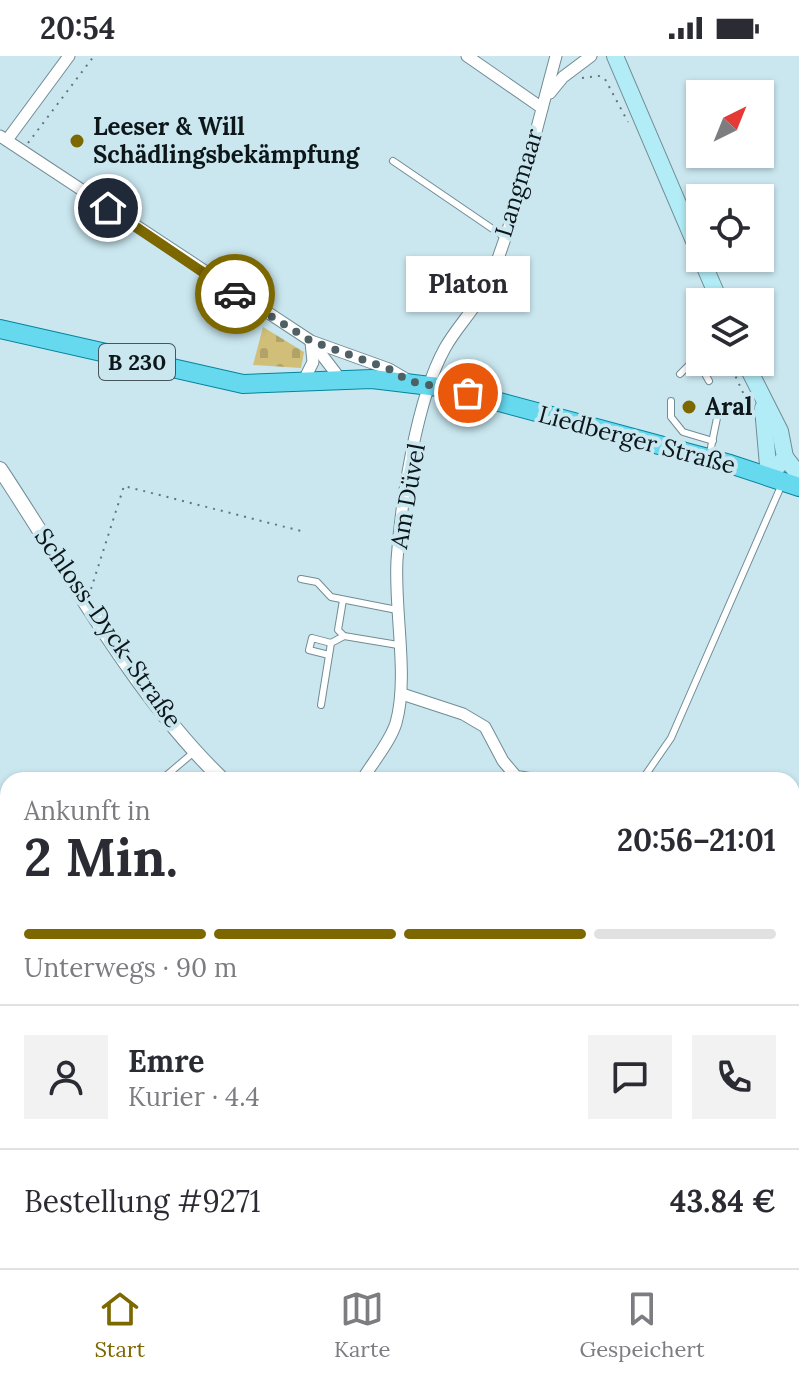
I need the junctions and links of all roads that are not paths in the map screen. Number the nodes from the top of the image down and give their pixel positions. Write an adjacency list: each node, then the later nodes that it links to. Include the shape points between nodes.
1 (69, 56): 8 (street)
2 (467, 56): 7 (street, Langmaar)
3 (562, 56): 6 (street, Langmaar)
4 (591, 56): 7 (street, Langmaar)
5 (615, 56): 10 (main road)
6 (554, 61): 7 (street, Langmaar)
7 (544, 102): 11 (street, Langmaar)
8 (4, 138): 13 (street)
9 (393, 161): 11 (lane)
10 (686, 222)
11 (503, 236): 22 (street, Langmaar, via 476,308 446,346)
12 (0, 329): 21 (main road, B 230, via 222,380 262,385)
13 (311, 341): 18 (street); 19 (street); 21 (street, via 313,362)
14 (686, 368): 15 (lane)
15 (680, 374)
16 (707, 376): 20 (lane)
17 (749, 376): 24 (main road)
18 (341, 380): 19 (main road, B 230); 21 (main road, B 230)
19 (409, 381): 22 (main road, B 230)
20 (709, 381)
21 (303, 382)
22 (429, 384): 27 (main road, Liedberger Straße / B 230); 34 (street, Am Düvel, via 397,559)
23 (671, 401): 27 (lane, via 671,417)
24 (756, 404): 26 (main road, via 768,433); 28 (main road, via 780,431)
25 (717, 418): 27 (lane)
26 (766, 448): 29 (main road); 31 (main road)
27 (710, 450): 29 (main road, Liedberger Straße / B 230)
28 (785, 457): 31 (main road); 31 (main road)
29 (734, 466): 31 (main road, Liedberger Straße / B 230)
30 (0, 469): 41 (street, Schloss-Dyck-Straße)
31 (788, 480): 46 (lane, via 671,738)
32 (301, 579): 33 (lane, via 317,582 331,597)
33 (343, 600): 34 (lane); 35 (lane, via 338,630)
34 (397, 610): 37 (street, Am Düvel)
35 (344, 636): 36 (lane); 37 (lane)
36 (331, 643): 38 (lane); 38 (lane, via 312,638 309,650)
37 (398, 645): 39 (street, Am Düvel)
38 (329, 655): 40 (lane)
39 (402, 694): 44 (street, Am Düvel, via 395,726); 45 (street, via 485,727)
40 (321, 705)
41 (194, 752): 42 (lane); 43 (street, Schloss-Dyck-Straße)
42 (170, 772)
43 (215, 772)
44 (367, 772)
45 (514, 772)
46 (648, 772)

